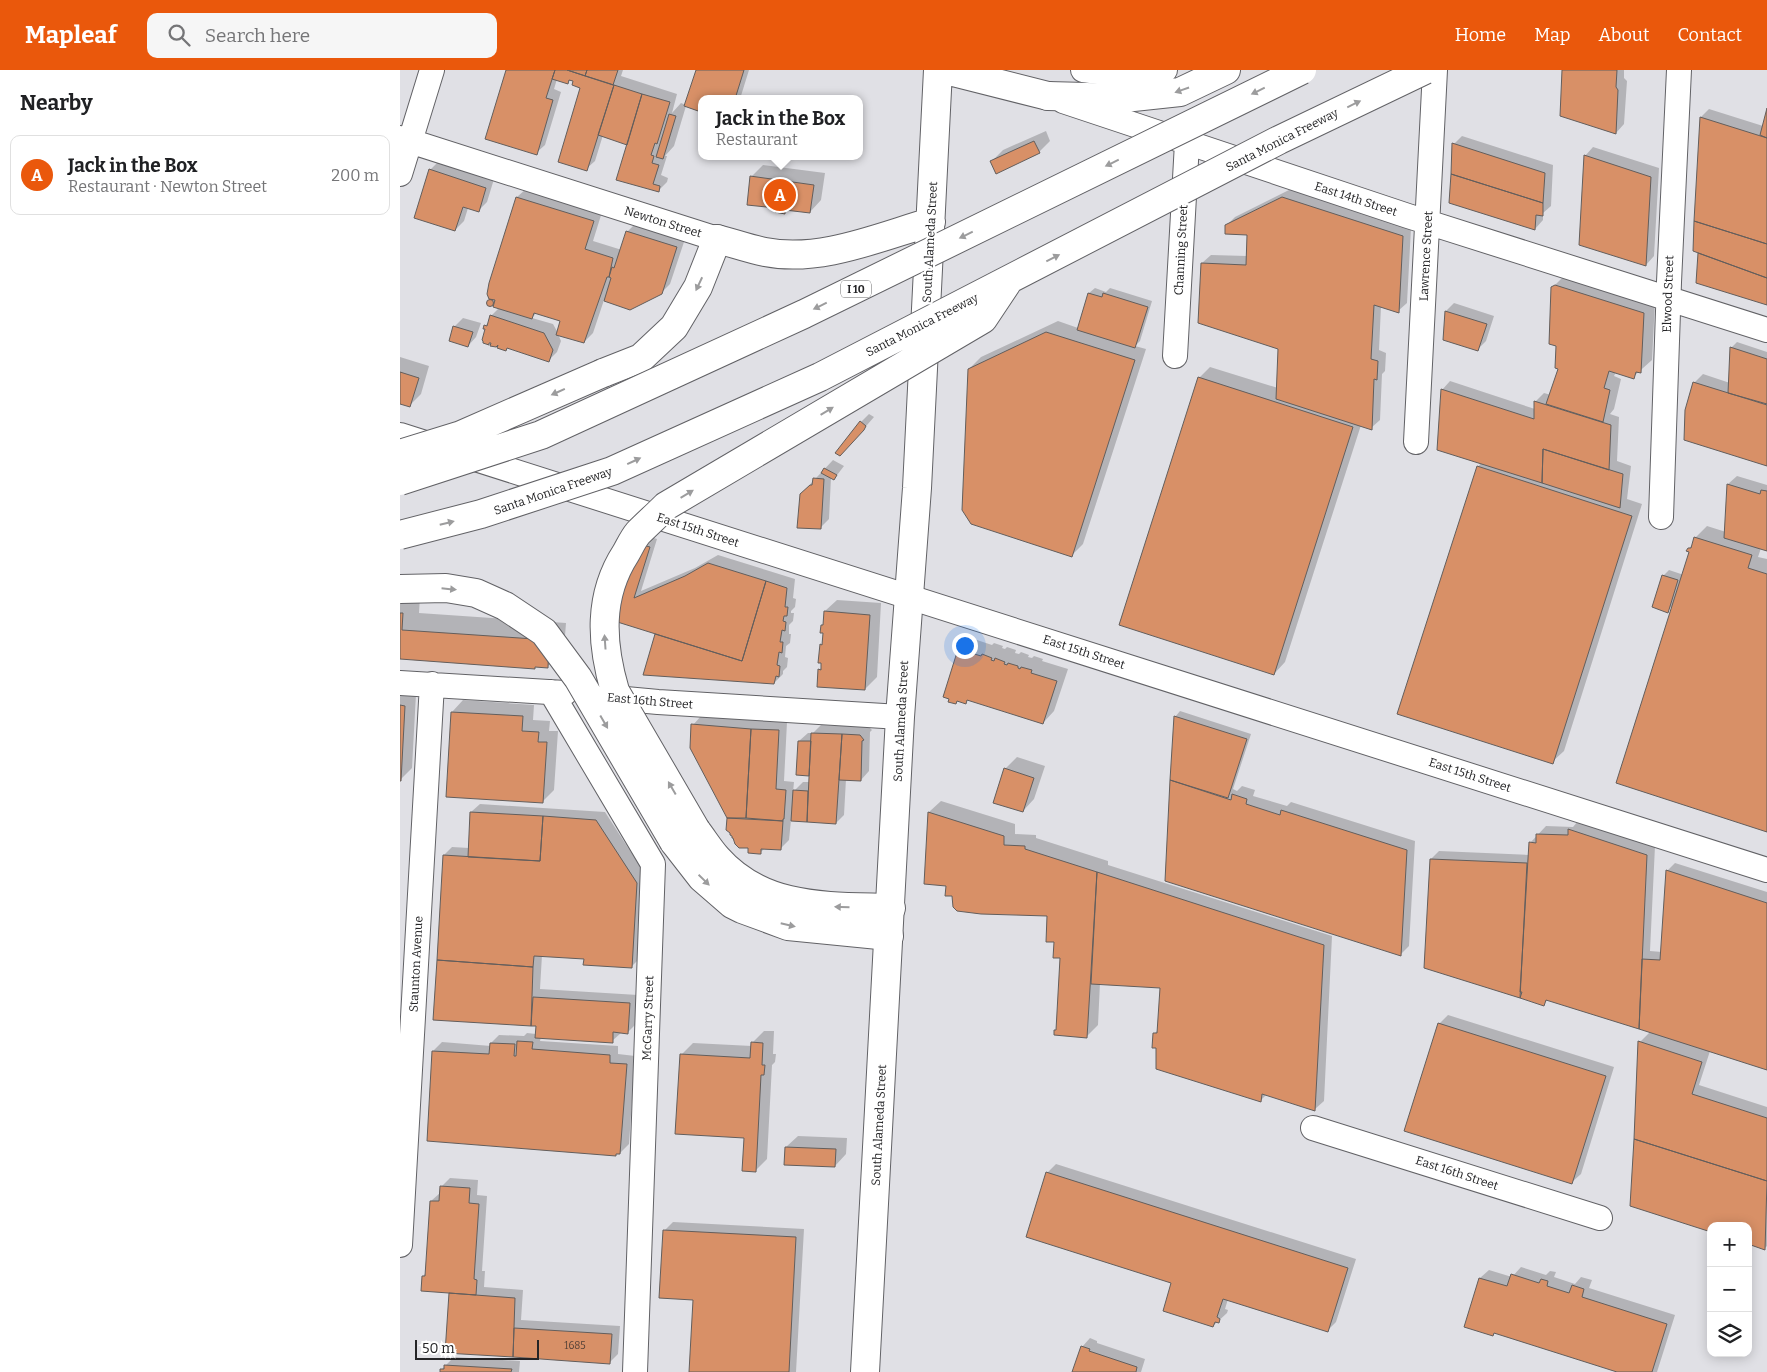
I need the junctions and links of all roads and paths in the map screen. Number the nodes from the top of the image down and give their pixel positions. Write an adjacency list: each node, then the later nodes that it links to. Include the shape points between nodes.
1 (432, 70): 12 (street)
2 (938, 70): 15 (main road, South Alameda Street)
3 (945, 70): 11 (main road, East 14th Street)
4 (1083, 70): 5 (street, via 1130,76)
5 (1165, 70)
6 (1226, 70): 11 (main road, one-way to 11, via 1180,92 1124,98)
7 (1302, 70): 25 (main road, I 10, one-way to 25, bridge, via 804,314 542,435)
8 (1425, 70): 18 (main road, Santa Monica Freeway, one-way to 8, bridge, via 1279,140)
9 (1435, 70): 16 (street, Lawrence Street)
10 (1679, 70): 19 (street, Elwood Street)
11 (1048, 96): 13 (street, East 14th Street)
12 (405, 140): 14 (street); 17 (street, Newton Street)
13 (1186, 143): 16 (street, East 14th Street); 21 (street, Channing Street)
14 (400, 174)
15 (930, 222): 17 (main road, Newton Street, via 834,251 800,254 767,252); 29 (main road, South Alameda Street)
16 (1428, 223): 19 (street, East 14th Street); 23 (street, Lawrence Street)
17 (717, 238): 24 (main road, one-way to 24, bridge, via 698,287 674,327 641,358 461,435)
18 (1010, 280): 27 (main road, Santa Monica Freeway, one-way to 18, bridge, via 481,514 612,472 820,377); 34 (main road, one-way to 18, bridge, via 615,691 608,668 604,626 606,600 615,569 637,534 666,506 982,319)
19 (1668, 299): 20 (street, East 14th Street); 26 (street, Elwood Street)
20 (1767, 330)
21 (1175, 356)
22 (400, 435): 29 (street, East 15th Street)
23 (1416, 442)
24 (400, 454)
25 (400, 481)
26 (1661, 517)
27 (400, 535)
28 (400, 589): 34 (main road, one-way to 34, bridge, via 446,588 476,593 505,606 544,632)
29 (909, 597): 33 (main road, South Alameda Street); 35 (street, East 15th Street)
30 (400, 683): 31 (street, East 16th Street)
31 (432, 684): 32 (street, East 16th Street); 40 (street, Staunton Avenue)
32 (551, 692): 33 (street, East 16th Street); 41 (street, McGarry Street, via 654,864)
33 (900, 717): 36 (main road, South Alameda Street)
34 (685, 836): 36 (main road, one-way to 34, via 814,906 771,895 741,879); 37 (main road, one-way to 37, via 702,878 742,909 788,926)
35 (1767, 870)
36 (891, 908): 37 (main road, South Alameda Street)
37 (889, 936): 42 (main road, South Alameda Street)
38 (1313, 1128): 39 (street, East 16th Street)
39 (1600, 1218)
40 (400, 1245)
41 (636, 1372)
42 (865, 1372)

